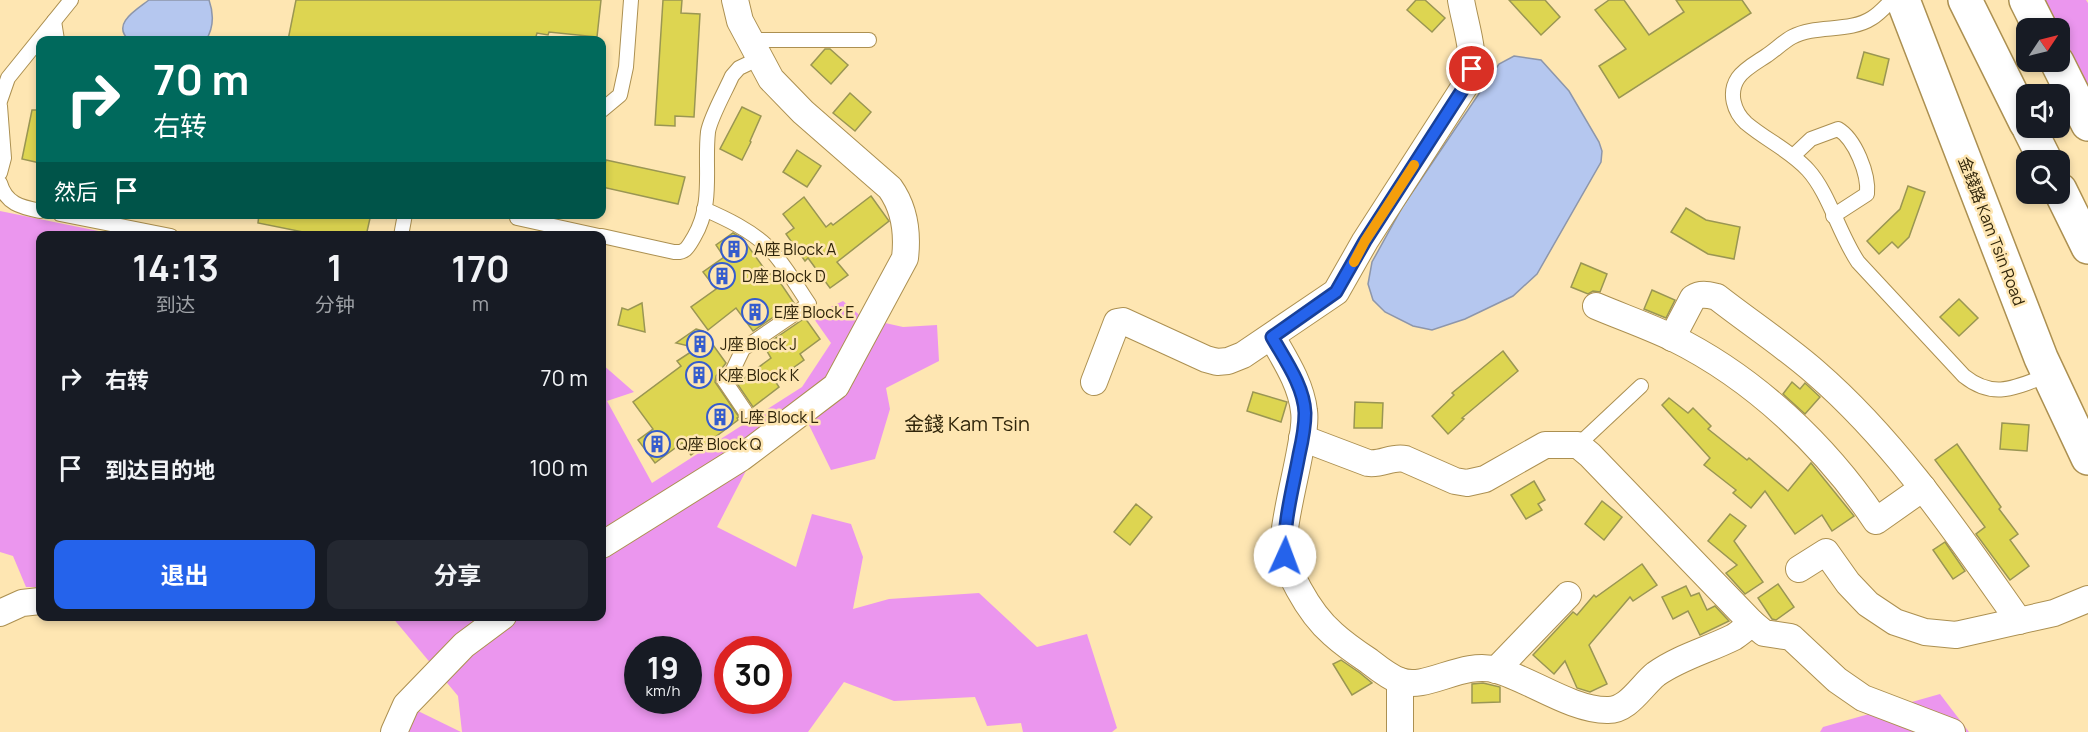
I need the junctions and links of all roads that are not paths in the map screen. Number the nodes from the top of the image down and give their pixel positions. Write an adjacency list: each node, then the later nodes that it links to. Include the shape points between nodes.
1 (71, 0): 10 (lane)
2 (631, 0): 20 (lane, via 623,84 620,95)
3 (735, 0): 15 (street, via 740,21)
4 (1461, 0): 36 (street, via 1470,51 1470,78 1336,292)
5 (1892, 0): 22 (lane, via 1859,24 1793,36 1737,79 1732,95 1735,110 1745,122)
6 (1903, 0): 38 (main road, 金錢路 Kam Tsin Road)
7 (1965, 0): 18 (main road)
8 (2026, 0): 9 (main road)
9 (2035, 18)
10 (54, 21): 11 (lane); 12 (lane)
11 (42, 36)
12 (56, 36)
13 (869, 40): 15 (lane)
14 (36, 43): 17 (lane, via 8,78)
15 (755, 49): 26 (lane, via 732,76 708,130); 46 (street, via 771,79 795,104 890,188 899,201 907,236 905,258 836,386 741,458)
16 (2061, 72): 21 (main road)
17 (0, 101)
18 (2016, 103)
19 (0, 106): 23 (lane, via 4,158)
20 (606, 107)
21 (2088, 124)
22 (1793, 156): 28 (lane, via 1817,182); 28 (lane, via 1811,140 1838,129 1854,143 1868,185 1867,194)
23 (0, 172)
24 (0, 183): 27 (lane, via 2,191 16,205)
25 (2067, 204): 34 (main road)
26 (704, 209): 33 (lane, via 698,230 682,253); 41 (lane, via 734,223 767,247 809,304 743,349 724,380)
27 (36, 210)
28 (1833, 216): 38 (lane, via 1858,262 1976,386 2000,391)
29 (85, 219): 31 (lane)
30 (523, 219): 32 (lane)
31 (146, 231)
32 (577, 231)
33 (606, 237)
34 (2088, 247)
35 (1596, 306): 37 (street)
36 (1272, 337): 39 (street, via 1243,355 1216,362 1123,321 1117,322); 42 (street, via 1301,396 1305,413)
37 (1672, 338): 45 (street, via 1742,381 1794,425 1857,493 1876,521); 45 (street, via 1693,298 1717,297 1814,372 1879,436)
38 (2049, 375): 44 (main road, 金錢路 Kam Tsin Road)
39 (1094, 382)
40 (1641, 386): 43 (lane)
41 (745, 411)
42 (1302, 438): 43 (street, via 1368,463 1398,457 1455,482 1467,483 1485,479 1545,445); 56 (street, via 1284,538 1285,556 1301,591 1332,634)
43 (1578, 445): 54 (street)
44 (2088, 458)
45 (1923, 488): 53 (street)
46 (606, 540)
47 (1799, 569): 53 (street, via 1826,552 1868,604 1895,622 1925,632 1956,635)
48 (1568, 595): 55 (street)
49 (2088, 599): 53 (street, via 2054,613)
50 (36, 601): 51 (street)
51 (0, 613)
52 (496, 621): 57 (street, via 464,645 406,705)
53 (2019, 621)
54 (1752, 623): 55 (street, via 1735,636 1670,666 1621,708 1608,711 1588,708); 59 (street, via 1764,633 1791,637 1837,680 1863,698)
55 (1496, 670): 56 (street, via 1463,669 1424,681)
56 (1400, 681): 58 (street)
57 (394, 732)
58 (1400, 732)
59 (1952, 732)

